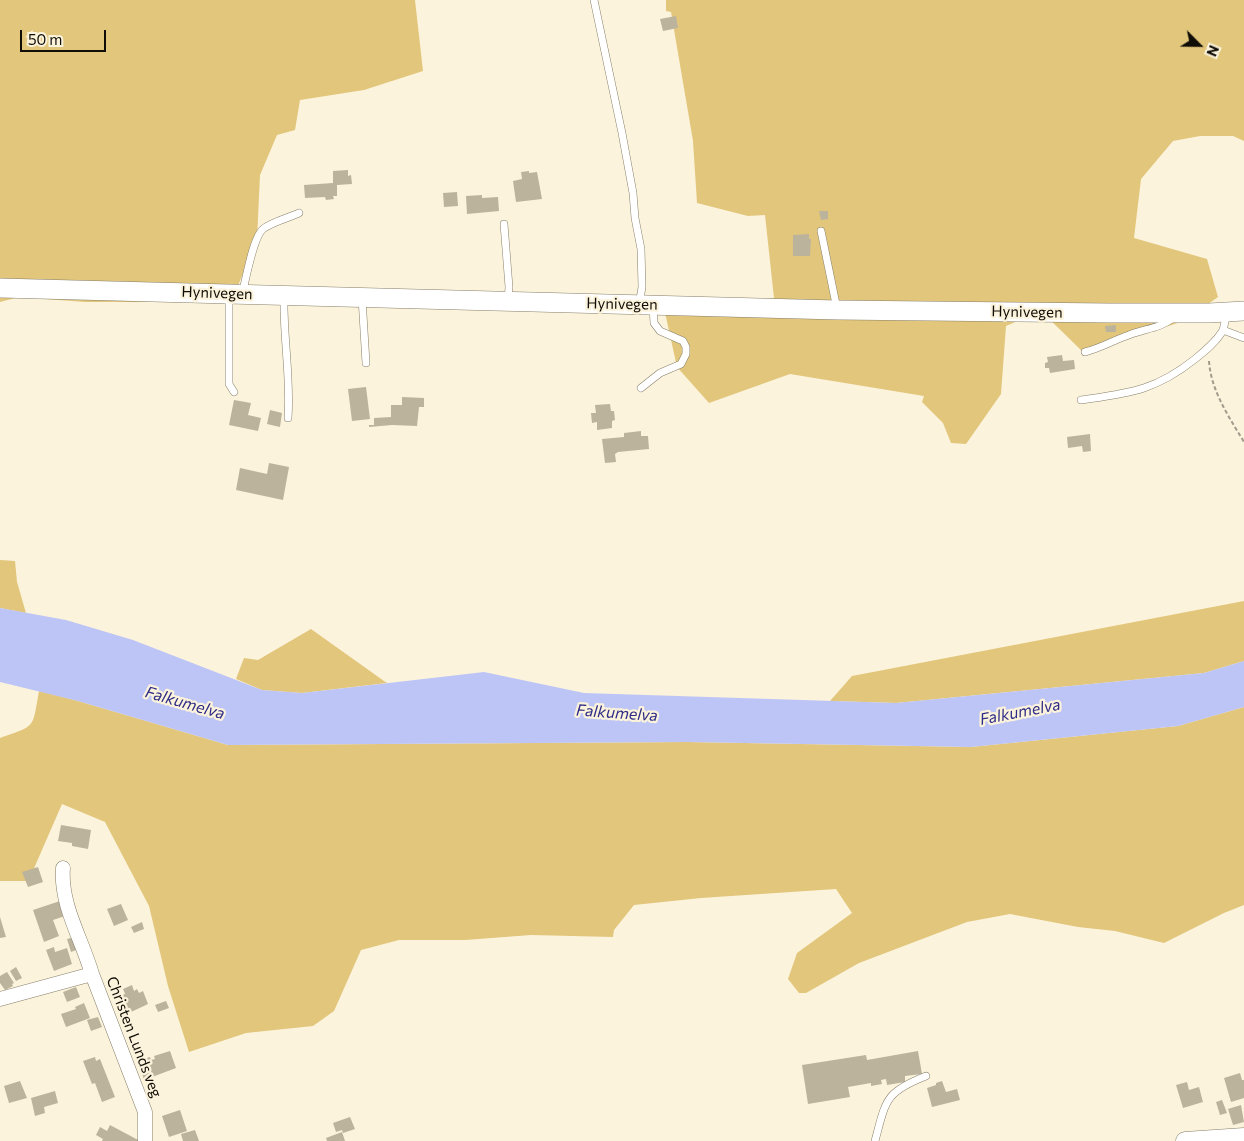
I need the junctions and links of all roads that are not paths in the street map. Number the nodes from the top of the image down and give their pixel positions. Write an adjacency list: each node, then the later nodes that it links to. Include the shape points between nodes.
1 (594, 0): 10 (lane, via 633,193)
2 (299, 213): 6 (lane, via 260,232)
3 (504, 224): 9 (lane)
4 (820, 231): 11 (lane)
5 (0, 288): 6 (main road, Hynivegen)
6 (235, 294): 7 (main road, Hynivegen); 19 (lane, via 229,384)
7 (284, 295): 8 (main road, Hynivegen); 21 (lane)
8 (362, 297): 9 (main road, Hynivegen); 17 (lane)
9 (508, 302): 10 (main road, Hynivegen)
10 (646, 305): 11 (main road, Hynivegen); 18 (lane, via 660,331 685,343 686,354 681,364 660,373)
11 (837, 310): 13 (main road, Hynivegen)
12 (1236, 311): 13 (main road, Hynivegen); 14 (lane, via 1224,320)
13 (1176, 313): 16 (lane, via 1160,326)
14 (1223, 330): 15 (lane); 20 (lane, via 1208,348 1161,382 1118,395)
15 (1244, 338)
16 (1085, 352)
17 (366, 363)
18 (641, 388)
19 (234, 392)
20 (1081, 400)
21 (288, 418)
22 (63, 868): 23 (street, Christen Lunds veg, via 66,902)
23 (92, 974): 24 (street, Christen Lunds veg); 27 (street, Christen Lunds veg, via 146,1112)
24 (0, 999)
25 (926, 1076): 28 (lane, via 893,1094 882,1115)
26 (1244, 1137): 29 (street)
27 (145, 1141)
28 (875, 1141)
29 (1185, 1141)

